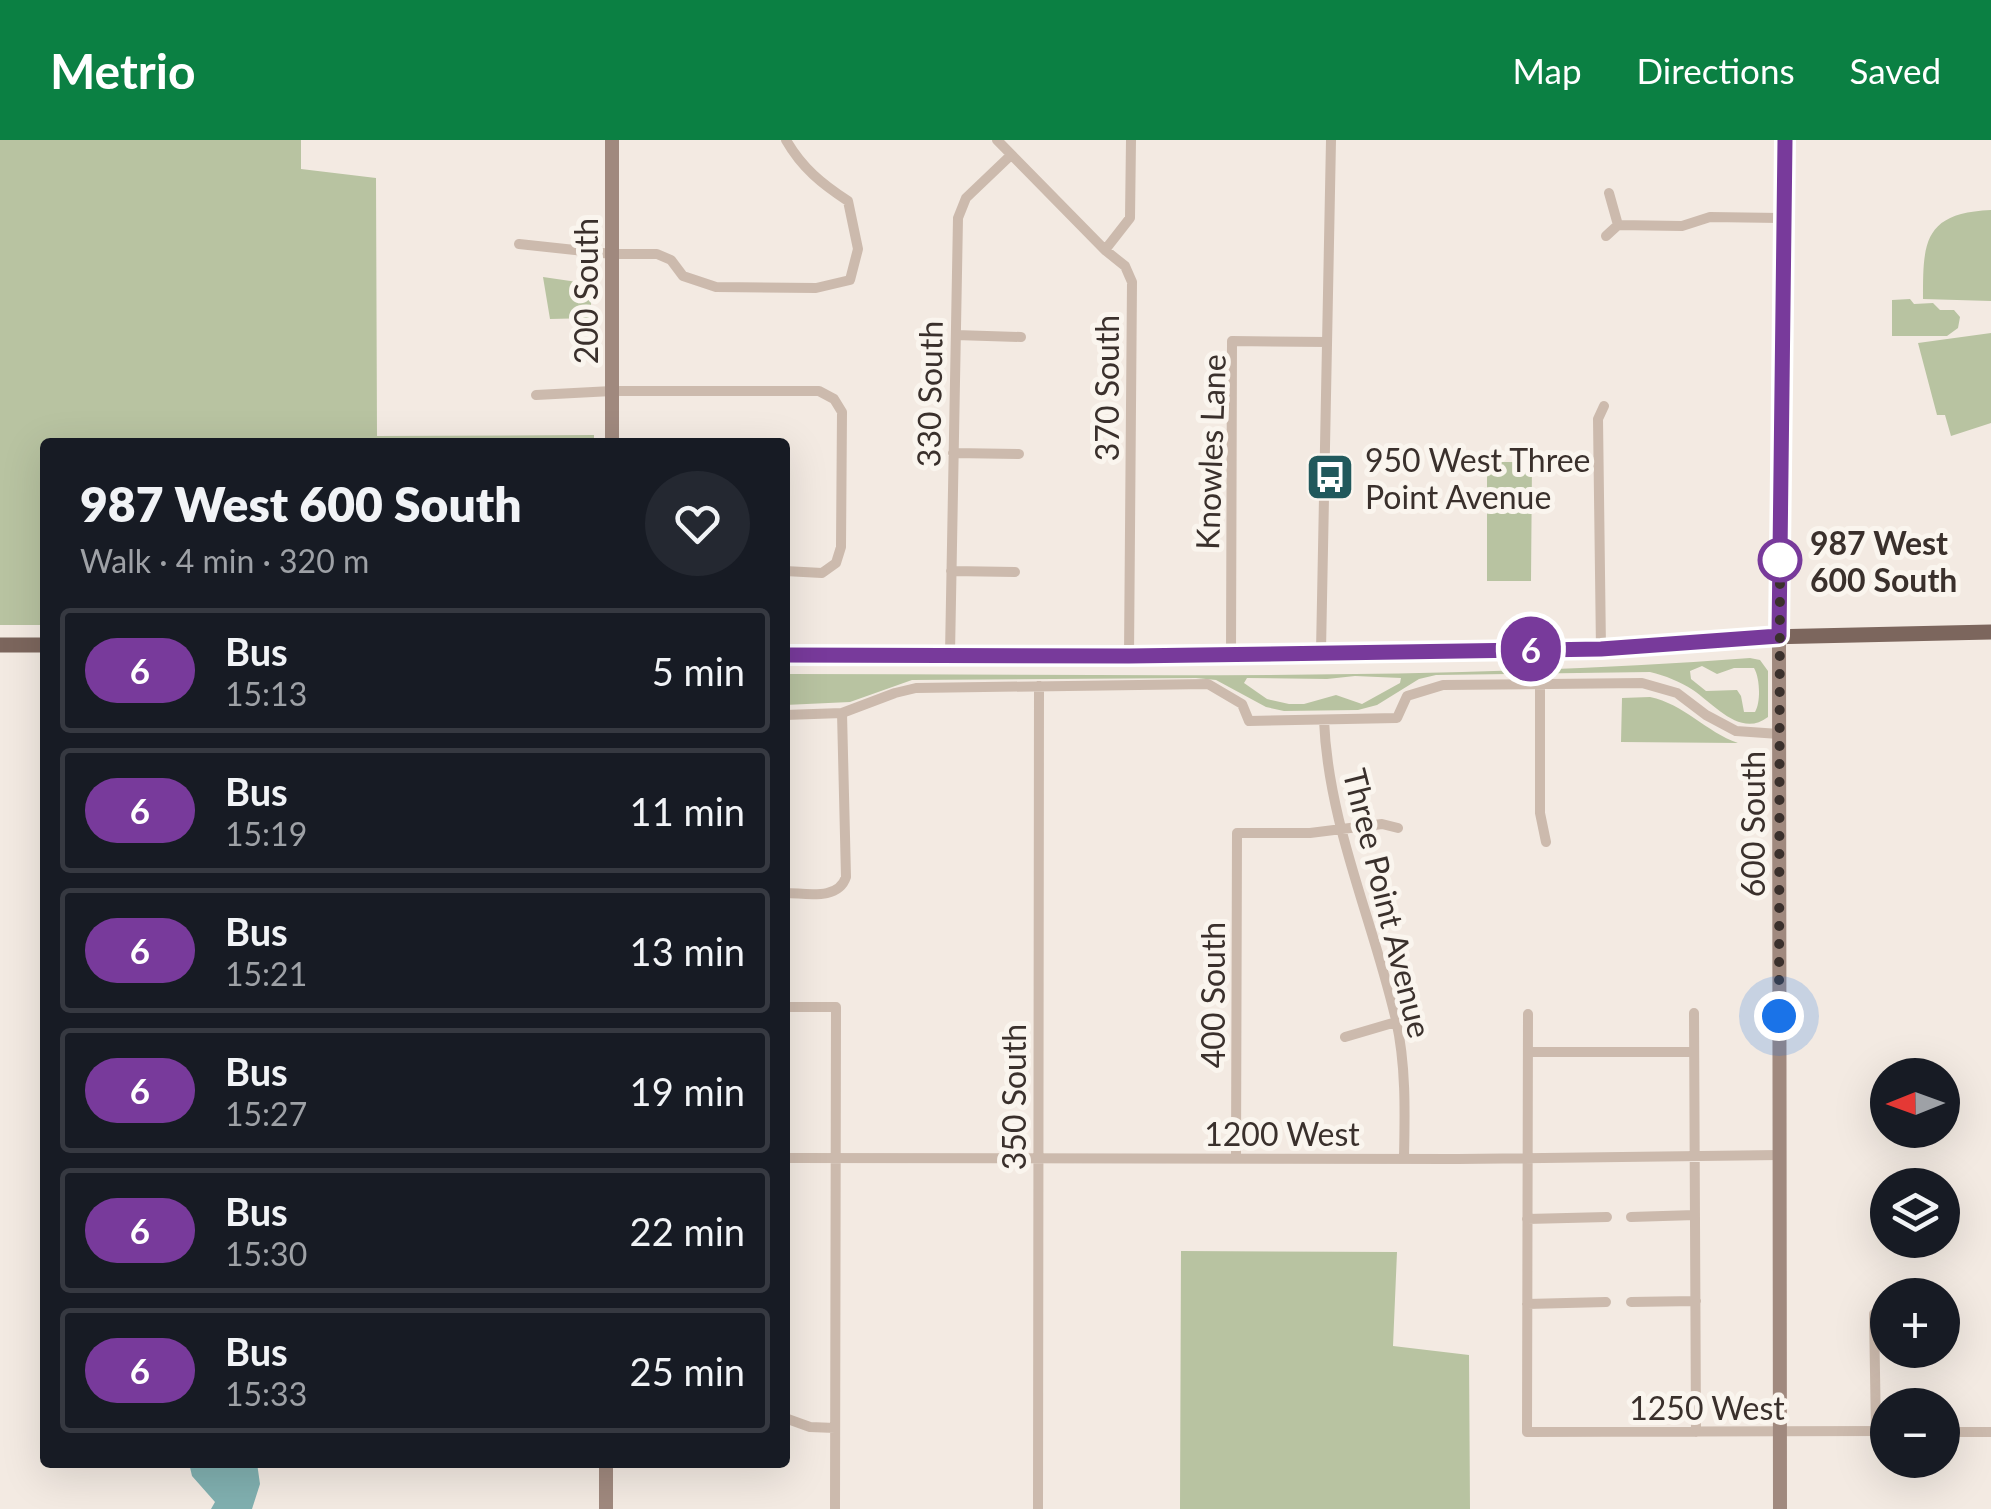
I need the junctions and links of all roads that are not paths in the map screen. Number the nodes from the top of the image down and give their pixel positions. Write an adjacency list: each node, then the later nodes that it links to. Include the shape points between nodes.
1 (612, 140): 14 (main road, 200 South)
2 (786, 140): 14 (street, via 822,185 848,202 858,249 850,280 816,288 716,287 684,276 657,254)
3 (997, 140): 7 (street, 370 South)
4 (1131, 140): 13 (street, via 1130,218)
5 (1330, 140): 17 (street)
6 (1785, 140): 9 (main road, 600 South)
7 (1010, 156): 13 (street, 370 South); 15 (street, 330 South, via 960,207)
8 (1608, 193): 10 (street)
9 (1784, 218): 10 (street); 28 (main road, 600 South)
10 (1618, 226): 11 (street)
11 (1606, 236)
12 (519, 244): 14 (street)
13 (1106, 250): 36 (street, 370 South, via 1132,282)
14 (612, 254): 18 (main road, 200 South)
15 (956, 335): 16 (street); 22 (street, 330 South)
16 (1021, 337)
17 (1327, 342): 32 (street); 33 (street, Knowles Lane, via 1232,341)
18 (612, 391): 19 (street); 21 (main road, 200 South); 24 (street, via 820,392 834,399 842,412 841,546 836,563 822,574)
19 (536, 395)
20 (1604, 406): 31 (street, via 1598,419)
21 (612, 438)
22 (953, 453): 23 (street); 25 (street, 330 South)
23 (1019, 454)
24 (790, 571)
25 (951, 571): 26 (street); 34 (street, 330 South)
26 (1016, 572)
27 (1991, 632): 28 (main road)
28 (1779, 636): 31 (main road); 42 (main road, 600 South)
29 (0, 645): 30 (main road)
30 (40, 645)
31 (1601, 649): 32 (main road)
32 (1321, 651): 33 (main road)
33 (1232, 653): 36 (main road)
34 (950, 654): 35 (main road); 36 (main road)
35 (790, 656)
36 (1129, 656)
37 (1540, 684): 41 (street, via 1444,685 1407,696 1397,718); 42 (street, via 1659,686 1736,730); 45 (street)
38 (1039, 686): 39 (street, via 916,688); 41 (street, via 1208,684 1242,704 1249,721); 58 (street, 350 South)
39 (842, 714): 40 (street); 46 (street, via 846,877 834,893)
40 (790, 715)
41 (1324, 720): 43 (street, Three Point Avenue)
42 (1779, 734): 54 (main road, 600 South)
43 (1342, 828): 44 (street); 50 (street, Three Point Avenue); 59 (street, 400 South, via 1237,833)
44 (1398, 828)
45 (1546, 842)
46 (790, 893)
47 (790, 1007): 57 (street, via 836,1007)
48 (1694, 1013): 53 (street)
49 (1528, 1014): 52 (street)
50 (1396, 1022): 51 (street); 60 (street, Three Point Avenue)
51 (1345, 1037)
52 (1528, 1052): 53 (street); 61 (street)
53 (1694, 1052): 55 (street)
54 (1779, 1155): 55 (street, 1200 West); 74 (main road, 600 South)
55 (1694, 1157): 61 (street, 1200 West); 62 (street)
56 (790, 1158): 57 (street, 1200 West)
57 (835, 1158): 58 (street, 1200 West); 71 (street)
58 (1038, 1158): 59 (street, 1200 West); 80 (street, 350 South)
59 (1236, 1158): 60 (street, 1200 West)
60 (1404, 1158): 61 (street, 1200 West)
61 (1528, 1158): 65 (street)
62 (1695, 1215): 64 (street); 66 (street)
63 (1606, 1217): 65 (street)
64 (1631, 1217)
65 (1528, 1218): 69 (street)
66 (1696, 1301): 68 (street); 73 (street)
67 (1606, 1302): 69 (street)
68 (1632, 1302)
69 (1527, 1304): 73 (street, 1250 West, via 1527,1432)
70 (790, 1420): 71 (street)
71 (835, 1428): 79 (street)
72 (1870, 1431): 74 (street, 1250 West)
73 (1696, 1432): 74 (street, 1250 West)
74 (1779, 1432): 81 (main road, 600 South)
75 (1960, 1432): 76 (street)
76 (1991, 1432)
77 (606, 1468): 78 (main road)
78 (606, 1509)
79 (834, 1509)
80 (1038, 1509)
81 (1780, 1509)

